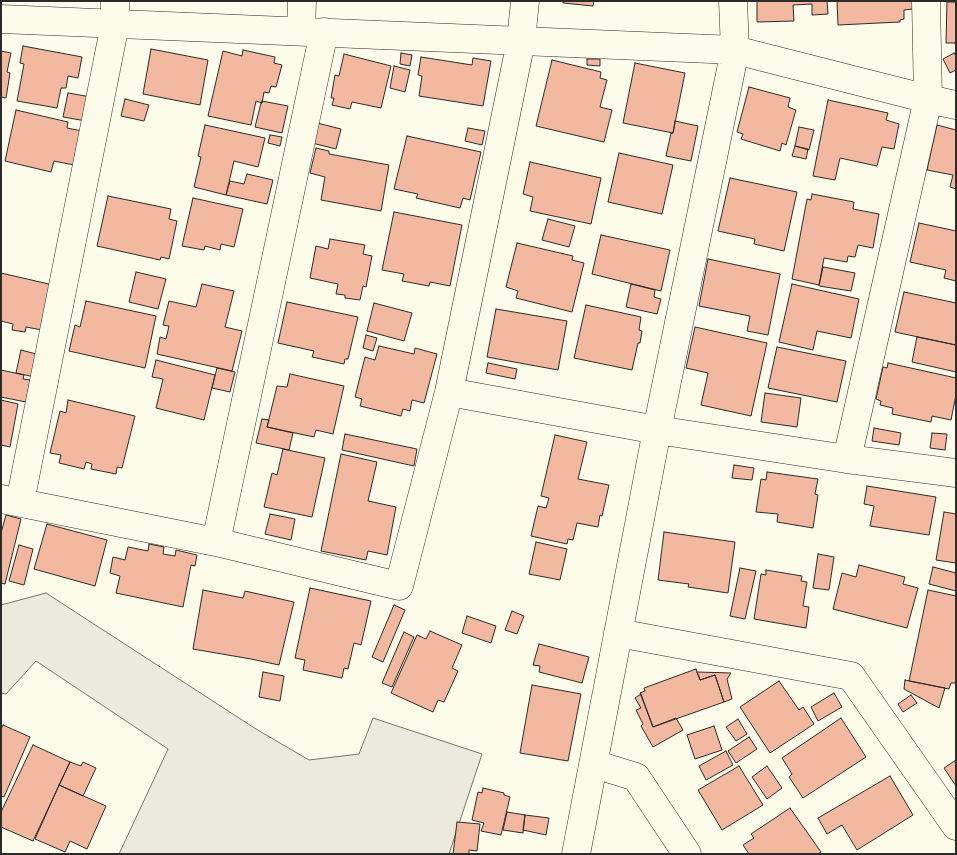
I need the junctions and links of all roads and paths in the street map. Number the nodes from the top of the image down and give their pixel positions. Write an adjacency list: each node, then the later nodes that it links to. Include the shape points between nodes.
1 (302, 1): 7 (street)
2 (525, 1): 8 (street)
3 (733, 1): 9 (street)
4 (926, 1): 10 (street)
5 (115, 13): 6 (street); 7 (street); 16 (street)
6 (1, 20)
7 (312, 32): 8 (street); 17 (street)
8 (521, 41): 9 (street); 12 (street)
9 (735, 50): 10 (street); 13 (street)
10 (928, 99): 11 (street); 14 (street)
11 (956, 105)
12 (449, 392): 13 (street); 17 (street, via 399,586)
13 (657, 430): 14 (street); 18 (street)
14 (847, 459): 15 (street)
15 (956, 473)
16 (11, 500): 17 (street)
17 (216, 542)
18 (618, 633): 19 (street); 20 (street, via 851,676)
19 (594, 764): 21 (street); 22 (street, via 636,777)
20 (956, 826)
21 (576, 854)
22 (687, 854)

